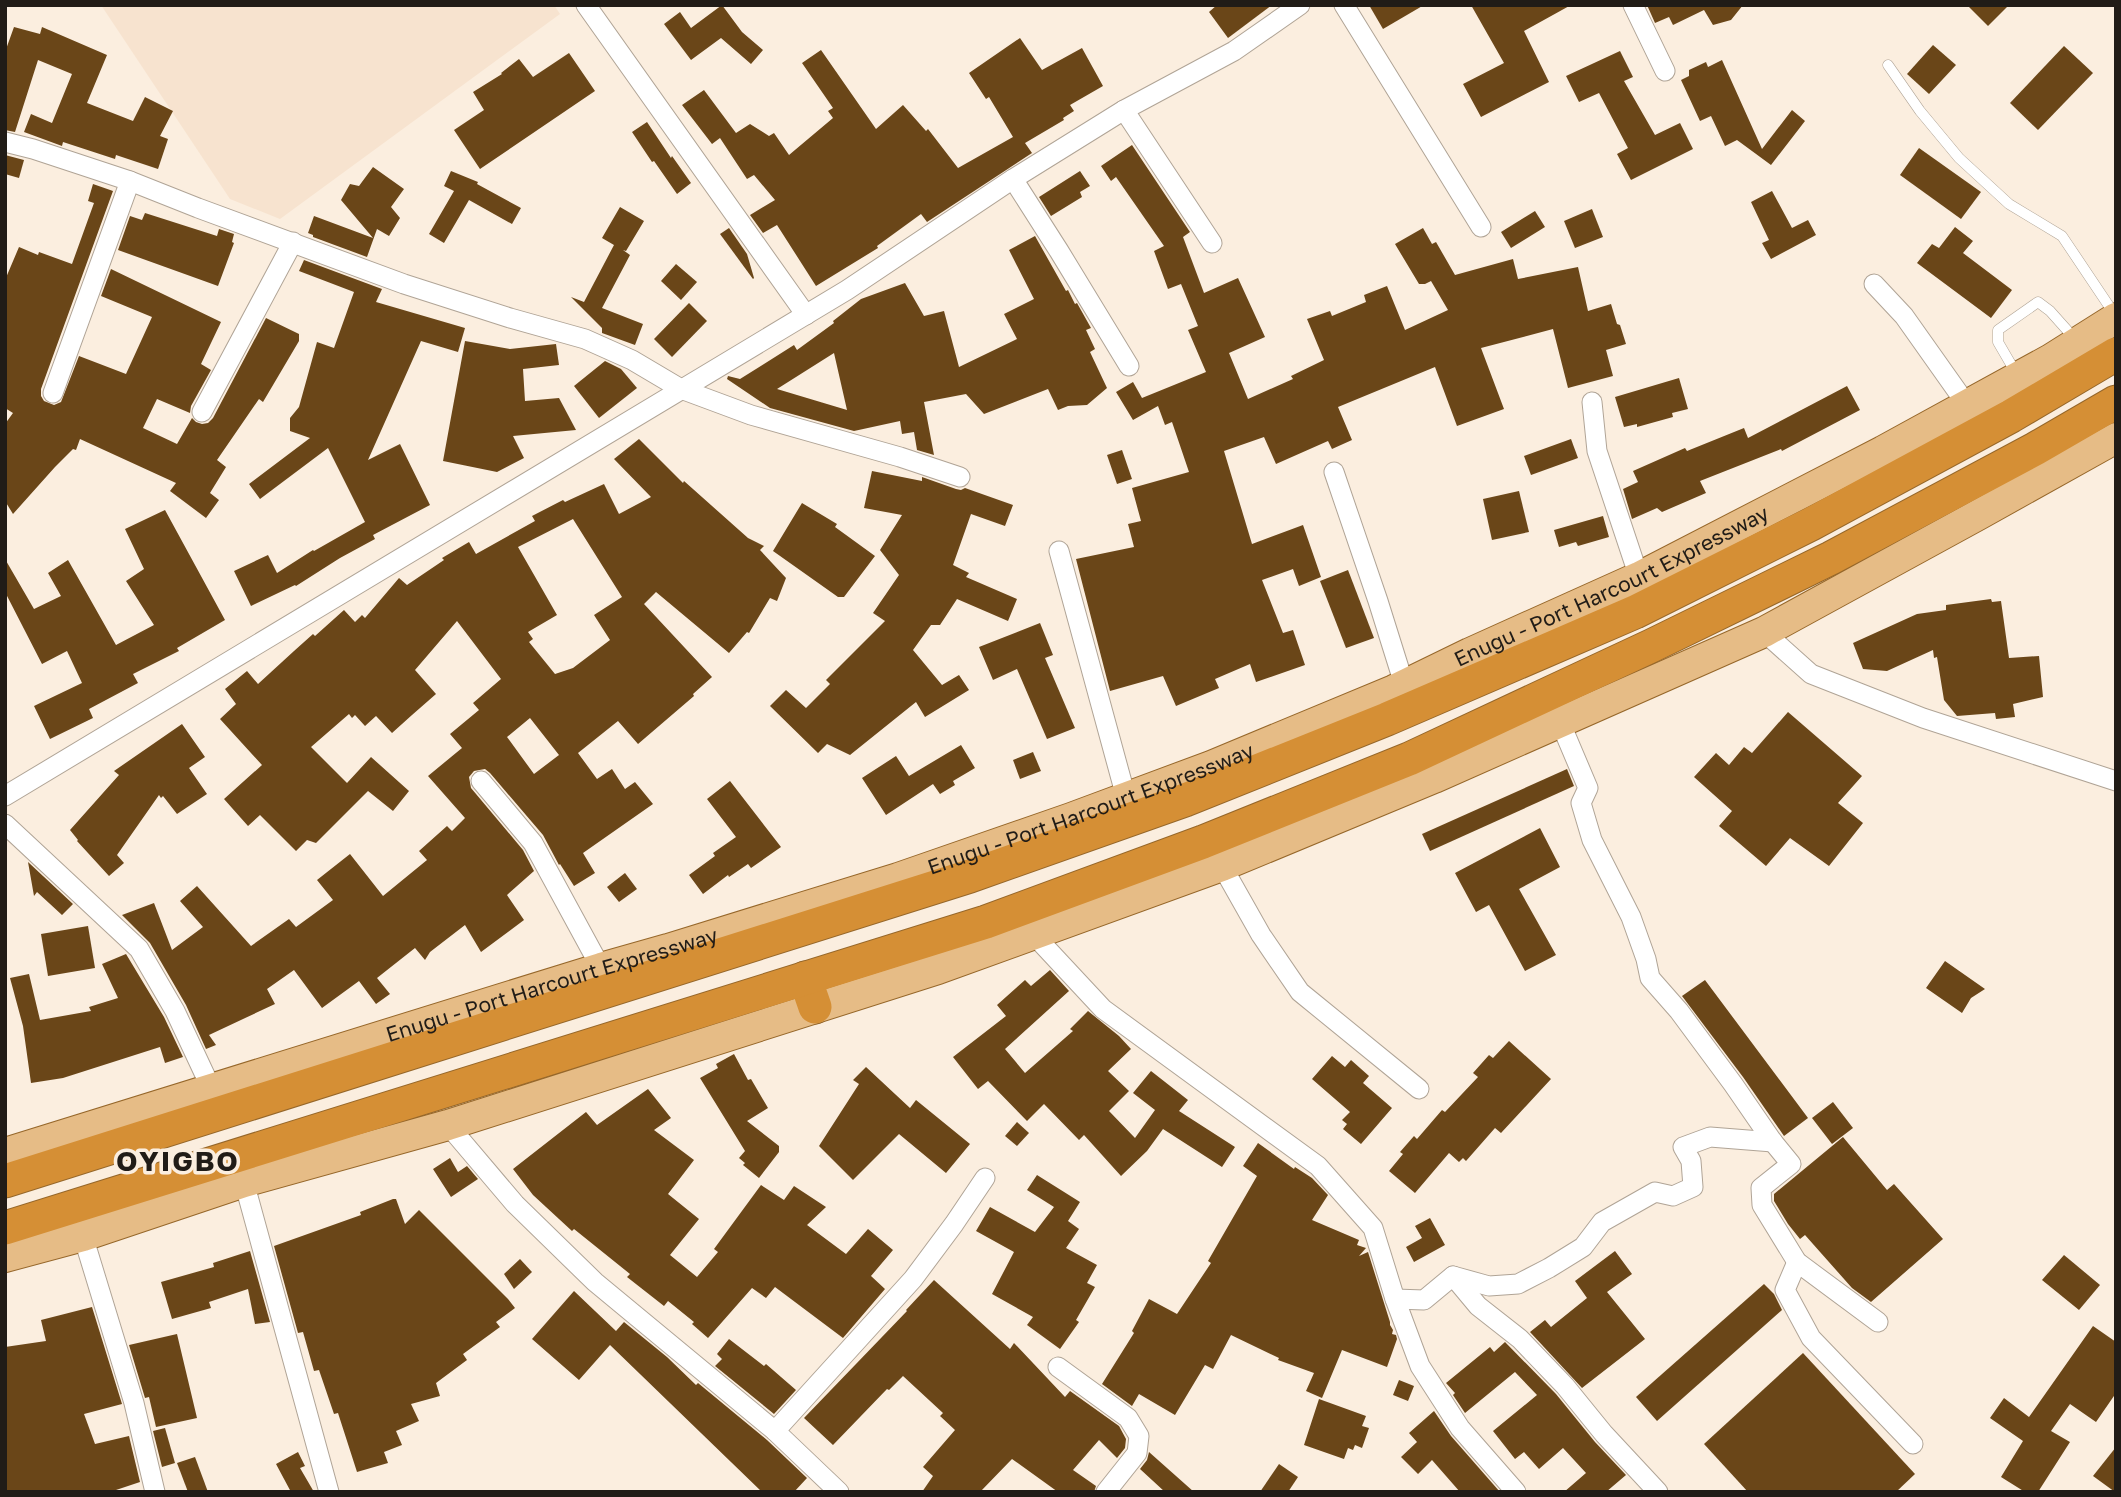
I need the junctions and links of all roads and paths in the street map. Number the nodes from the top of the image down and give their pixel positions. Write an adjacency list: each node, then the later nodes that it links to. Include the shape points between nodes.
1 (586, 5): 15 (street)
2 (1300, 5): 7 (street, via 1234,51)
3 (1344, 5): 11 (street)
4 (1633, 5): 6 (street)
5 (1888, 65): 16 (lane, via 1959,158 2009,204 2062,236)
6 (1665, 71)
7 (1124, 110): 9 (street); 13 (street)
8 (5, 142): 10 (street)
9 (1013, 179): 15 (street); 19 (street)
10 (130, 181): 12 (street); 22 (street)
11 (1481, 227)
12 (293, 242): 21 (street, via 417,288 585,339); 26 (street)
13 (1212, 243)
14 (1874, 284): 25 (street, via 1905,316)
15 (806, 315): 21 (street)
16 (2116, 317): 17 (main road, Enugu - Port Harcourt Expressway)
17 (2078, 342): 20 (main road, Enugu - Port Harcourt Expressway); 20 (lane, via 2038,302 1998,330 1998,342)
18 (2116, 354): 32 (highway, Enugu - Port Harcourt Expressway, via 1847,505)
19 (1129, 366)
20 (2019, 377): 25 (main road, Enugu - Port Harcourt Expressway)
21 (681, 389): 29 (street, via 751,415); 39 (street)
22 (52, 393)
23 (1592, 402): 31 (street, via 1597,451)
24 (2116, 402): 34 (highway, via 1831,558)
25 (1967, 405): 31 (main road, Enugu - Port Harcourt Expressway)
26 (202, 412)
27 (2116, 438): 33 (main road)
28 (1334, 472): 35 (street)
29 (960, 477)
30 (1059, 551): 40 (street)
31 (1639, 576): 35 (main road, Enugu - Port Harcourt Expressway)
32 (1635, 612): 34 (highway); 52 (highway, Enugu - Port Harcourt Expressway, via 1261,770 982,872)
33 (1764, 632): 36 (main road); 38 (street, via 1811,674 1923,718)
34 (1651, 646): 45 (highway, via 1409,759)
35 (1404, 684): 40 (main road, Enugu - Port Harcourt Expressway)
36 (1560, 722): 42 (main road); 49 (street, via 1587,788 1581,803 1592,840 1630,917 1650,978)
37 (481, 781): 44 (street, via 533,844)
38 (2116, 781)
39 (5, 796)
40 (1126, 797): 44 (main road, Enugu - Port Harcourt Expressway, via 898,878)
41 (5, 824): 47 (street, via 139,949)
42 (1222, 866): 43 (main road); 46 (street, via 1300,992)
43 (1034, 935): 45 (main road, via 938,969); 59 (street, via 1103,1009 1318,1166 1373,1228)
44 (601, 968): 47 (main road, Enugu - Port Harcourt Expressway)
45 (810, 993): 48 (main road); 54 (highway)
46 (1419, 1088)
47 (212, 1090): 50 (main road, Enugu - Port Harcourt Expressway)
48 (448, 1125): 53 (main road); 62 (street, via 515,1205 595,1282)
49 (1773, 1142): 57 (street, via 1791,1164 1761,1188 1762,1205); 58 (street, via 1710,1137 1683,1147 1691,1161 1693,1187 1673,1196 1655,1192 1602,1222 1583,1247 1518,1283 1489,1286)
50 (5, 1153)
51 (985, 1178): 62 (street, via 913,1279)
52 (5, 1181)
53 (244, 1182): 55 (main road); 65 (street)
54 (5, 1228)
55 (83, 1236): 56 (main road); 64 (street, via 134,1403)
56 (5, 1257)
57 (1797, 1262): 60 (street); 63 (street, via 1786,1290 1811,1338)
58 (1453, 1276): 59 (street, via 1424,1300); 69 (street, via 1478,1306 1547,1367)
59 (1395, 1299): 68 (street, via 1420,1366 1460,1428)
60 (1878, 1322)
61 (1058, 1367): 67 (street, via 1128,1418 1139,1436 1137,1453)
62 (775, 1431): 66 (street)
63 (1913, 1444)
64 (155, 1492)
65 (328, 1492)
66 (839, 1492)
67 (1106, 1492)
68 (1516, 1492)
69 (1658, 1492)

